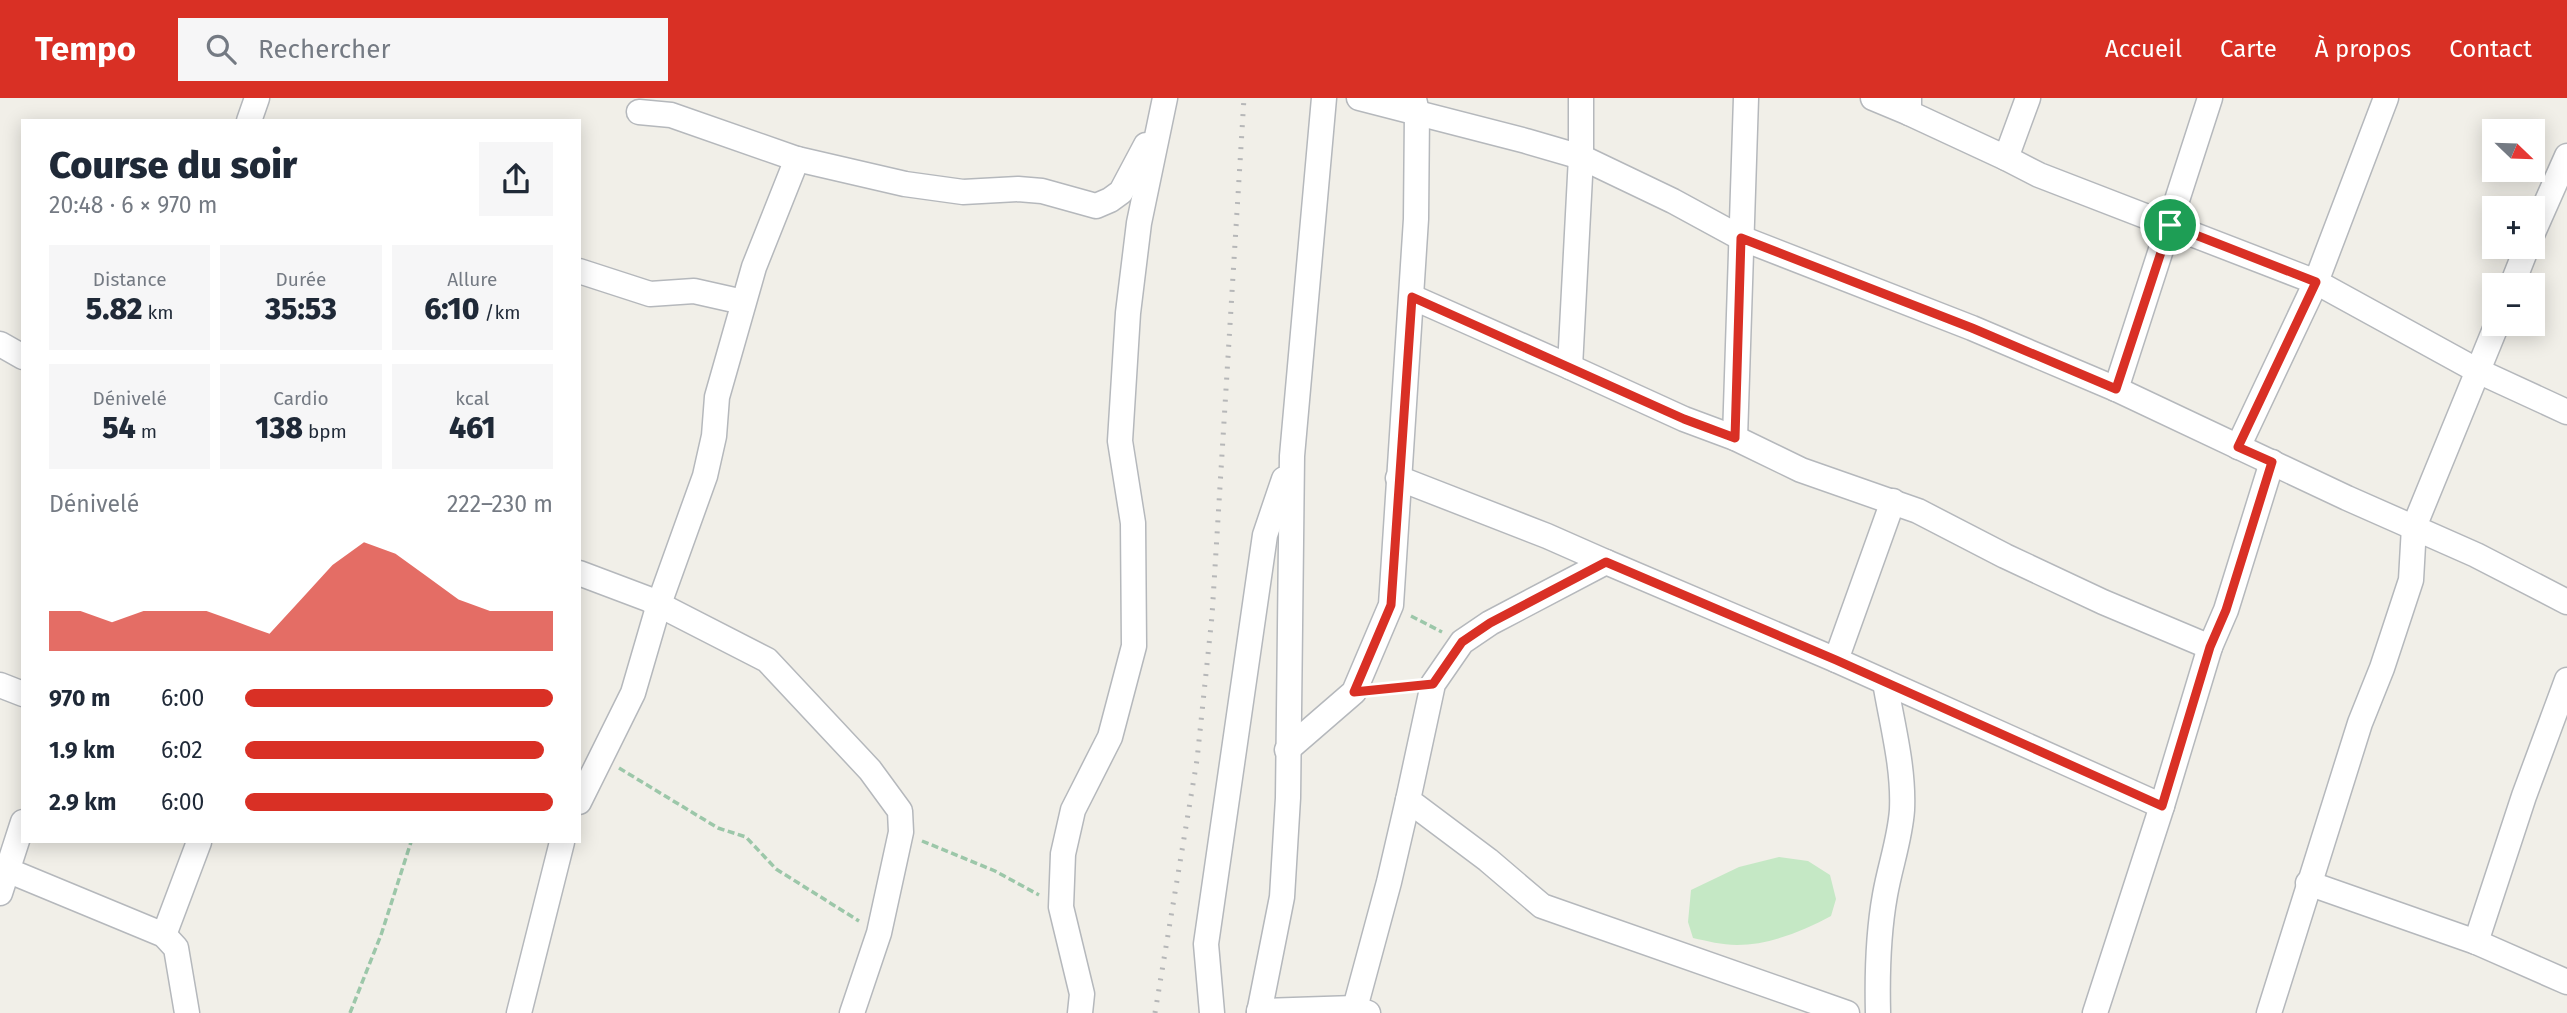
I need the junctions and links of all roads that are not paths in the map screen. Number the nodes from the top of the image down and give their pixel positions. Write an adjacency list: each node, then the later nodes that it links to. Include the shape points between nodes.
1 (257, 98): 14 (street)
2 (1165, 98): 18 (street, via 1125,186 1096,206 1042,191 981,193 905,184); 67 (street, via 1139,223 1120,441 1132,523 1134,646 1110,737 1073,810 1063,854 1061,906 1082,994)
3 (1324, 98): 35 (street)
4 (1359, 98): 11 (street)
5 (1581, 98): 15 (street)
6 (1746, 98): 21 (street)
7 (1873, 98): 12 (street)
8 (2028, 98): 16 (street)
9 (2210, 98): 20 (street)
10 (2386, 98): 23 (street)
11 (1416, 105): 15 (street); 24 (street)
12 (1909, 106): 16 (street)
13 (639, 112): 18 (street, via 671,115)
14 (250, 119)
15 (1581, 157): 21 (street); 29 (street)
16 (2006, 158): 20 (street)
17 (2567, 158): 19 (street)
18 (797, 159): 25 (street)
19 (2545, 206)
20 (2170, 225): 23 (street); 31 (street)
21 (1741, 238): 31 (street); 33 (street)
22 (581, 272): 25 (street, via 650,294 694,291)
23 (2316, 282): 30 (street); 34 (street)
24 (1412, 297): 29 (street); 37 (street)
25 (743, 302): 43 (street, via 717,397 715,436 705,476)
26 (2492, 336): 30 (street)
27 (0, 344): 28 (street)
28 (21, 356)
29 (1570, 367): 33 (street)
30 (2478, 371): 32 (street); 39 (street)
31 (2116, 389): 34 (street)
32 (2567, 412)
33 (1735, 438): 38 (street, via 1801,470)
34 (2238, 447): 36 (street)
35 (1293, 456): 50 (street); 68 (street, via 1265,535 1206,944)
36 (2272, 462): 39 (street); 44 (street)
37 (1398, 478): 40 (street); 50 (street, via 1391,605 1354,692)
38 (1893, 502): 44 (street, via 2103,602); 45 (street)
39 (2414, 527): 42 (street); 58 (street, via 2410,580)
40 (1606, 562): 45 (street); 52 (street, via 1462,642 1433,684)
41 (581, 574): 43 (street)
42 (2567, 603)
43 (659, 604): 51 (street, via 633,693); 66 (street, via 767,660 870,770 900,811 901,832 879,933)
44 (2210, 647): 53 (street)
45 (1836, 660): 47 (street)
46 (2567, 680): 60 (street)
47 (1885, 682): 53 (street); 70 (street, via 1902,810 1880,936)
48 (0, 685): 49 (street)
49 (21, 693)
50 (1287, 750): 63 (street, via 1282,897)
51 (581, 798)
52 (1408, 800): 62 (street); 69 (street, via 1542,906)
53 (2162, 806): 71 (street)
54 (21, 828): 57 (street)
55 (199, 843): 59 (street)
56 (562, 843): 65 (street)
57 (4, 882): 59 (street)
58 (2308, 883): 60 (street); 72 (street)
59 (164, 935): 64 (street, via 176,948)
60 (2476, 942): 61 (street)
61 (2567, 982)
62 (1358, 1011): 63 (street)
63 (1259, 1012)
64 (187, 1013)
65 (519, 1013)
66 (852, 1013)
67 (1080, 1013)
68 (1212, 1013)
69 (1847, 1013)
70 (1878, 1013)
71 (2095, 1013)
72 (2269, 1013)

